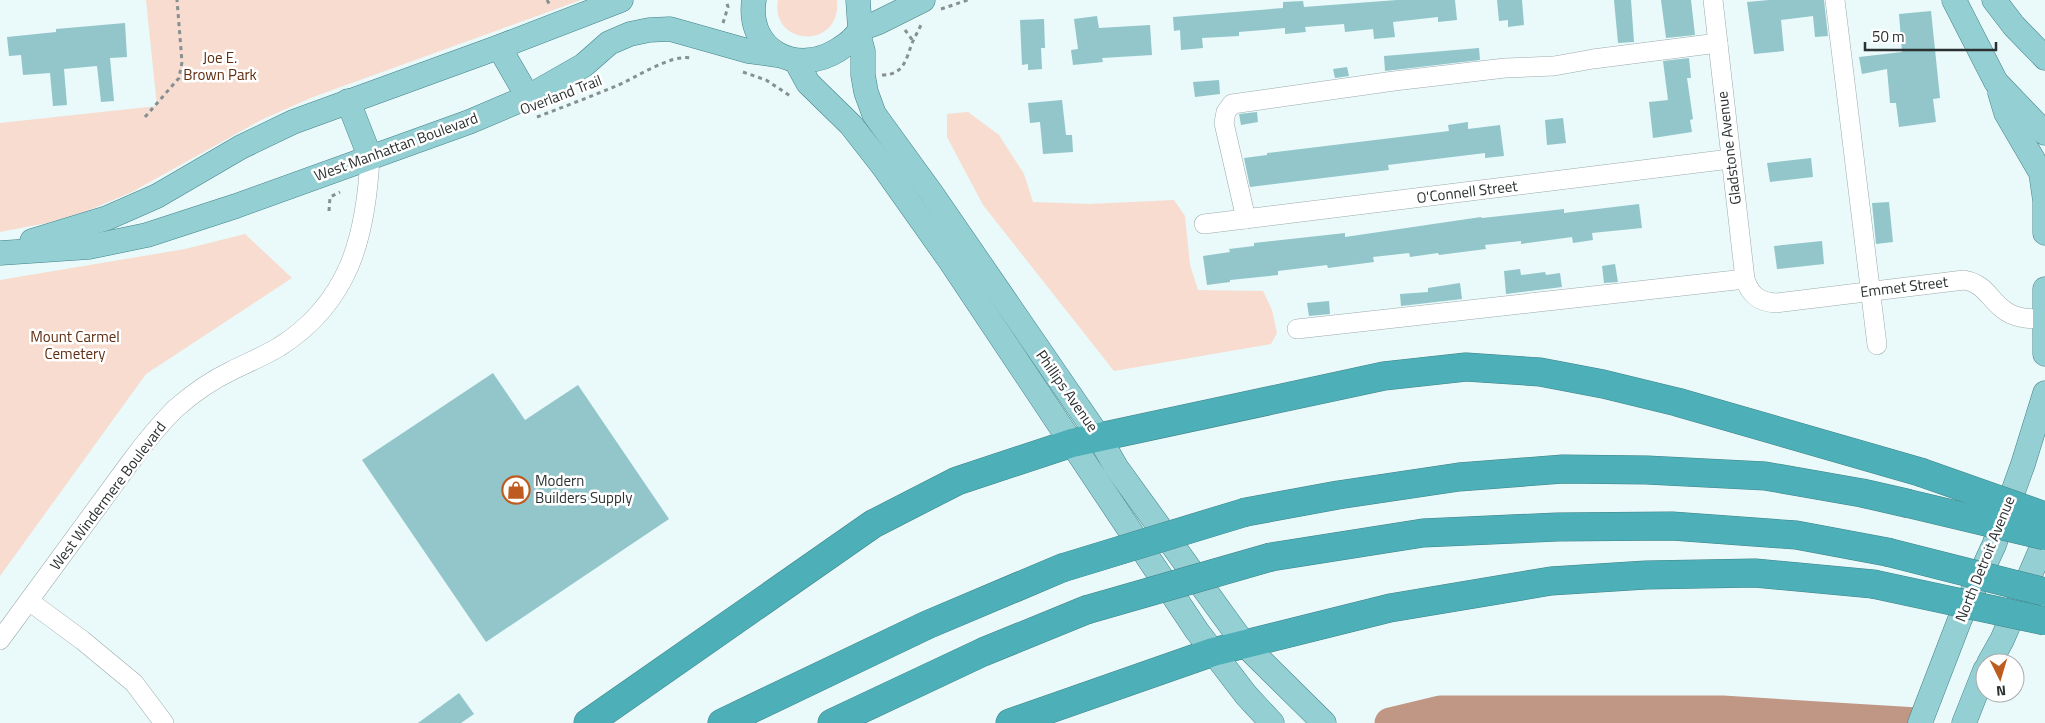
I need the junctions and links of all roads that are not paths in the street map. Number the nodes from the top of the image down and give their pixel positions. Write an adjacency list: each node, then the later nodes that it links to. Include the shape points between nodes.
1 (621, 0): 11 (main road, West Manhattan Boulevard)
2 (754, 0): 12 (main road, via 755,25 764,42)
3 (858, 0): 9 (main road, Phillips Avenue)
4 (1713, 0): 10 (street, Gladstone Avenue)
5 (1835, 0): 26 (street)
6 (1954, 0): 14 (main road)
7 (1994, 0): 13 (main road)
8 (927, 11): 9 (main road, via 877,23)
9 (859, 31): 12 (main road, West Manhattan Boulevard, via 834,53 816,59); 32 (main road, Phillips Avenue, via 866,92 874,114)
10 (1718, 43): 18 (street, Gladstone Avenue); 20 (street, via 1573,63 1394,81 1232,104 1224,123)
11 (499, 47): 15 (main road, West Manhattan Boulevard); 16 (main road)
12 (786, 58): 16 (main road, West Manhattan Boulevard, via 670,29 649,30 610,43); 33 (main road, via 850,125 883,166)
13 (2045, 58)
14 (1996, 82): 17 (main road); 22 (main road, via 2006,113 2041,173)
15 (348, 101): 19 (main road); 23 (main road, West Manhattan Boulevard, via 268,132 185,181 130,208)
16 (529, 108): 19 (main road, West Manhattan Boulevard, via 469,122)
17 (2045, 133)
18 (1730, 159): 20 (street, O'Connell Street); 24 (street, Gladstone Avenue)
19 (369, 168): 23 (main road, West Manhattan Boulevard, via 146,234 89,247); 38 (street, West Windermere Boulevard, via 361,233 346,273 333,296 300,331 279,347 230,371 176,409 144,444)
20 (1246, 219): 21 (street, O'Connell Street)
21 (1204, 224)
22 (2045, 233)
23 (0, 252)
24 (1749, 286): 26 (street, Emmet Street, via 1759,300 1776,303); 28 (street)
25 (2045, 288): 27 (main road)
26 (1871, 291): 27 (street, Emmet Street, via 1964,280 1975,282 2013,315); 29 (street)
27 (2045, 319): 30 (main road)
28 (1297, 329)
29 (1877, 345)
30 (2045, 354)
31 (2045, 393): 52 (main road, North Detroit Avenue, via 1994,545 1960,620)
32 (1099, 437): 33 (highway); 34 (highway, bridge, via 1384,376 1466,367 1540,372 1603,384 1806,438 1920,472); 41 (main road, Phillips Avenue, via 1116,467)
33 (1072, 443): 42 (main road); 46 (highway, via 957,481 873,524)
34 (2045, 516)
35 (2045, 536): 47 (highway, bridge, via 1862,493 1765,476 1563,469 1459,477 1338,494 1246,512 1062,568 927,625)
36 (2045, 540): 43 (main road)
37 (2045, 592): 48 (highway, bridge, via 1887,552 1786,535 1672,526 1423,533 1271,557 1086,610 983,652)
38 (29, 601): 40 (street, West Windermere Boulevard); 45 (street, via 134,683)
39 (2045, 621): 41 (highway, bridge, via 1873,584 1755,573 1646,575 1551,581 1390,608)
40 (0, 640)
41 (1244, 644): 42 (highway); 51 (main road, Phillips Avenue)
42 (1213, 652): 49 (highway); 50 (main road)
43 (1995, 653)
44 (1975, 695): 53 (main road)
45 (164, 723)
46 (588, 723)
47 (722, 723)
48 (832, 723)
49 (1010, 723)
50 (1272, 723)
51 (1324, 723)
52 (1920, 723)
53 (1964, 723)

